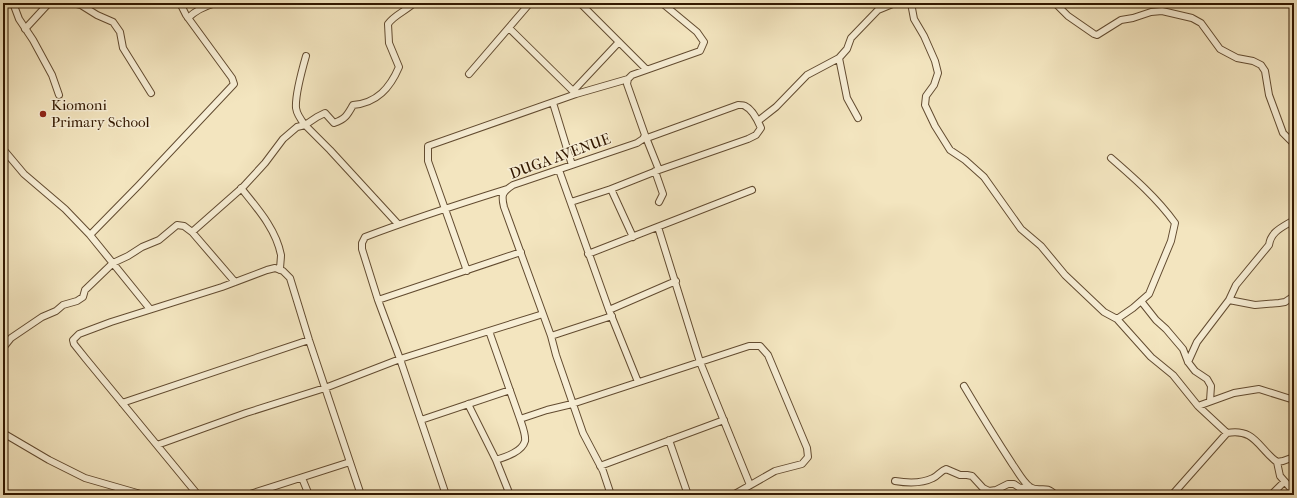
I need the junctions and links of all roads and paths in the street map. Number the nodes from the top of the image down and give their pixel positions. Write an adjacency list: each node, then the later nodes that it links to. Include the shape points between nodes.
1 (13, 3): 15 (street)
2 (49, 3): 15 (street)
3 (73, 3): 23 (street, via 113,22 120,32 123,48)
4 (180, 3): 13 (street)
5 (216, 3): 13 (street, via 199,9)
6 (414, 3): 28 (street, via 388,24 389,43 399,67 380,96 353,105 343,120 334,123 325,113)
7 (580, 3): 16 (street)
8 (662, 3): 19 (street, via 697,32 704,42 700,51)
9 (895, 3): 18 (street, via 878,10 851,38)
10 (911, 3): 63 (street, via 914,19 936,61 938,73 926,96 925,105 950,150 984,177 1020,228 1041,246 1065,275 1104,312)
11 (1055, 3): 30 (street, via 1068,16 1094,34 1121,20 1152,12 1162,11 1192,18 1201,23 1220,49 1236,58 1261,65 1283,133)
12 (527, 4): 14 (street)
13 (188, 18): 47 (street, via 216,54 234,84)
14 (509, 28): 20 (street); 22 (street)
15 (25, 29): 24 (street, via 49,69)
16 (619, 42): 19 (street); 22 (street)
17 (306, 56): 28 (street, via 296,109)
18 (839, 58): 26 (street, via 847,98); 27 (street, via 807,75)
19 (646, 70): 21 (street)
20 (469, 74)
21 (628, 79): 22 (street); 29 (street, via 627,84)
22 (575, 92): 25 (street)
23 (150, 93)
24 (59, 95)
25 (552, 103): 33 (street); 42 (street, via 428,146 428,161)
26 (858, 118)
27 (758, 121): 29 (street, via 744,105 738,105); 35 (street, via 761,128 756,135)
28 (305, 125): 36 (street, via 297,127 284,139); 44 (street)
29 (646, 136): 33 (street, DUGA AVENUE, via 643,140); 35 (street)
30 (1294, 144)
31 (3, 149): 47 (street, via 24,174 65,209)
32 (1111, 158): 59 (street, via 1140,183 1175,223 1171,241 1149,294)
33 (572, 165): 34 (street, DUGA AVENUE)
34 (559, 170): 37 (street, DUGA AVENUE); 40 (street)
35 (657, 170): 38 (street); 41 (street, via 663,194)
36 (241, 188): 46 (street); 52 (street, via 273,232 281,255)
37 (507, 189): 42 (street); 49 (street, DUGA AVENUE, via 502,201)
38 (612, 189): 40 (street); 48 (street)
39 (752, 190): 45 (street)
40 (571, 202): 50 (street)
41 (659, 202)
42 (444, 208): 44 (street); 53 (street)
43 (1294, 220): 58 (street, via 1275,231 1269,246 1236,285)
44 (398, 224): 57 (street, via 366,237 362,243)
45 (658, 227): 48 (street); 54 (street)
46 (192, 232): 51 (street, via 184,226 177,225 159,240); 55 (street)
47 (90, 235): 51 (street)
48 (633, 237): 50 (street)
49 (521, 252): 53 (street); 62 (street, DUGA AVENUE)
50 (588, 254): 61 (street)
51 (113, 263): 60 (street); 67 (street, via 85,290 83,297 63,304 56,311 42,317 11,338)
52 (280, 270): 55 (street, via 267,270); 66 (street, via 290,278)
53 (466, 271): 57 (street)
54 (676, 281): 61 (street); 69 (street)
55 (235, 282): 60 (street)
56 (1294, 296): 58 (street, via 1285,302 1255,305)
57 (378, 300): 68 (street)
58 (1229, 300): 70 (street, via 1197,342)
59 (1141, 301): 63 (street); 70 (street, via 1183,349)
60 (150, 309): 77 (street, via 79,334 73,340)
61 (611, 313): 65 (street); 71 (street)
62 (542, 314): 64 (street); 65 (street, DUGA AVENUE)
63 (1117, 319): 80 (street, via 1151,357 1172,375)
64 (489, 331): 68 (street); 74 (street)
65 (551, 336): 79 (street, DUGA AVENUE)
66 (309, 340): 73 (street); 77 (street)
67 (3, 348)
68 (400, 360): 73 (street); 82 (street)
69 (700, 362): 71 (street); 83 (street); 96 (street, via 749,346 760,346 768,355 807,448 808,457 802,464 775,471)
70 (1188, 362): 76 (street, via 1211,386)
71 (638, 382): 79 (street)
72 (964, 386): 97 (street, via 988,428)
73 (325, 388): 87 (street); 90 (street)
74 (510, 390): 78 (street); 81 (street)
75 (1294, 400): 76 (street, via 1259,389 1234,393)
76 (1210, 401): 80 (street)
77 (122, 403): 87 (street)
78 (468, 404): 82 (street); 89 (street)
79 (572, 404): 81 (street); 92 (street, DUGA AVENUE)
80 (1198, 406): 84 (street)
81 (520, 418): 89 (street, via 525,440 522,447)
82 (421, 420): 106 (street)
83 (724, 420): 86 (street); 96 (street)
84 (1227, 433): 91 (street, via 1247,434); 112 (street)
85 (3, 434): 101 (street, via 85,478)
86 (668, 440): 92 (street); 109 (street)
87 (157, 445): 102 (street)
88 (1294, 457): 91 (street)
89 (496, 460): 107 (street)
90 (350, 462): 93 (street); 105 (street)
91 (1277, 462): 95 (street)
92 (600, 466): 108 (street, DUGA AVENUE)
93 (302, 478): 103 (street); 104 (street)
94 (894, 481): 97 (street, via 920,482 934,478 946,469 960,476 972,476 983,488 989,490 996,490 1008,484 1020,488)
95 (1284, 482): 98 (street); 113 (street)
96 (750, 485): 110 (street)
97 (1030, 487): 111 (street, via 1044,488)
98 (1294, 492)
99 (3, 493): 100 (street)
100 (8, 495)
101 (144, 495)
102 (198, 495)
103 (247, 495)
104 (309, 495)
105 (361, 495)
106 (446, 495)
107 (510, 495)
108 (611, 495)
109 (688, 495)
110 (733, 495)
111 (1055, 495)
112 (1172, 495)
113 (1271, 495)

